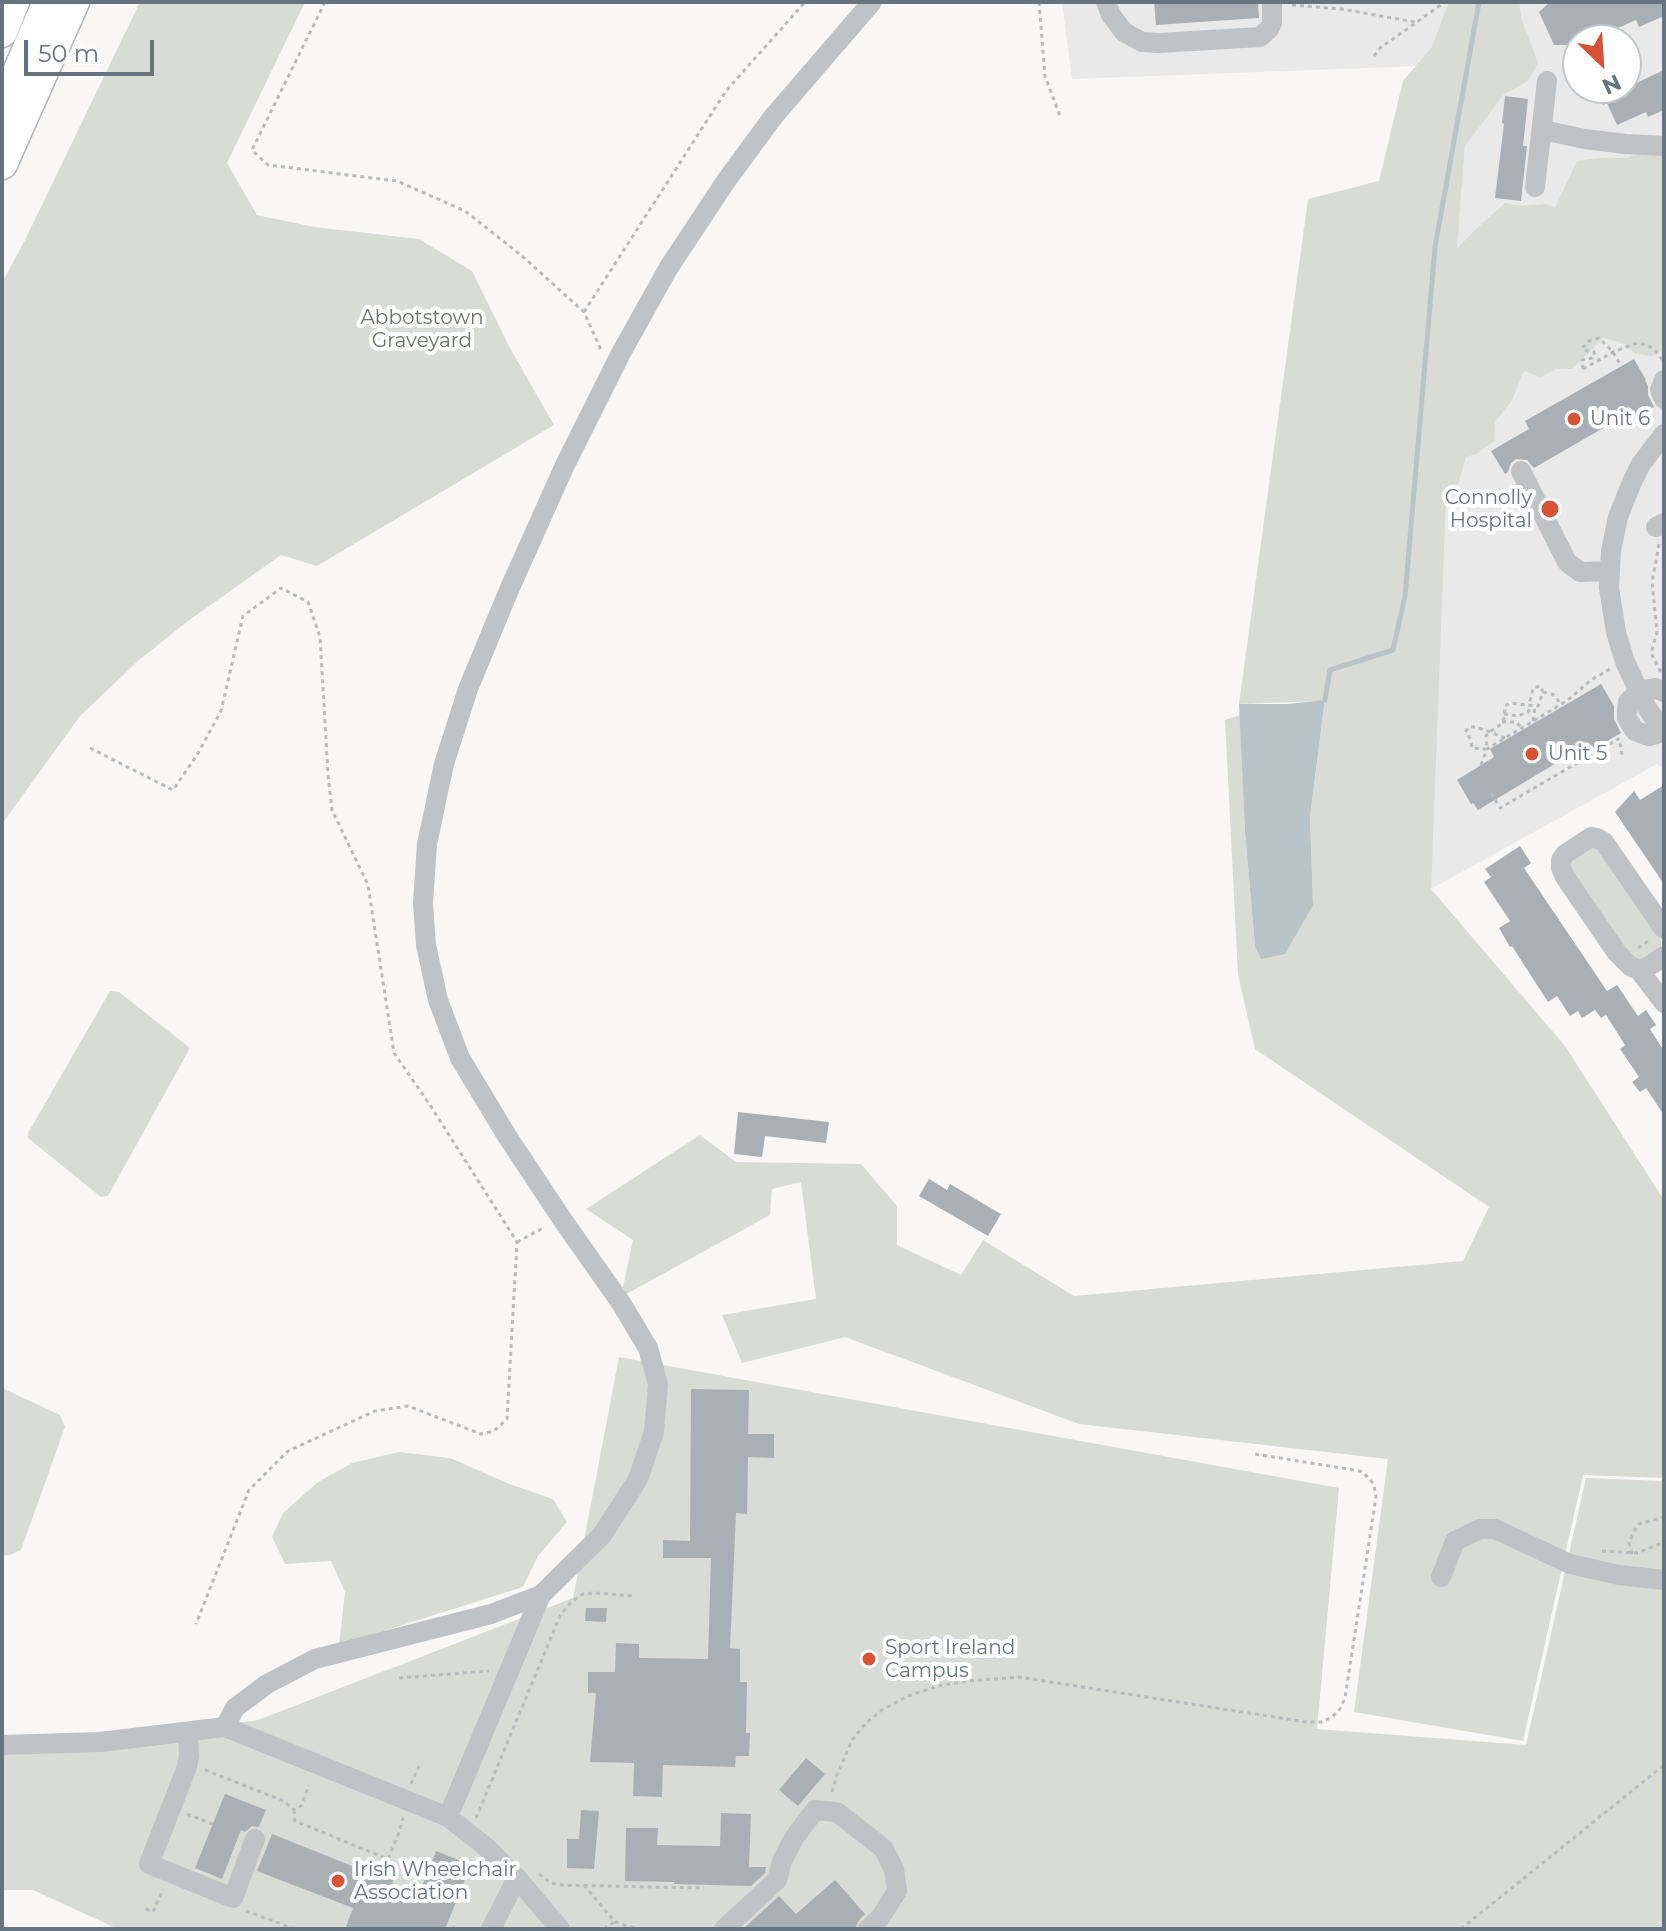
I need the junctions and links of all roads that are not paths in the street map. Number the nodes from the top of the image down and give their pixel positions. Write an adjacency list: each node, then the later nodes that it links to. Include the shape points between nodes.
1 (14, 2): 7 (highway)
2 (48, 2): 9 (highway)
3 (74, 2): 12 (highway)
4 (872, 2): 28 (street, via 773,117 726,181 669,267 612,372 565,465 468,689 444,764 427,844 426,945 438,1000 460,1058 621,1303 648,1348 658,1384 654,1432 638,1479 602,1535)
5 (1106, 2): 6 (street, via 1124,32 1142,42 1159,43 1260,37 1272,23)
6 (1272, 2)
7 (2, 32)
8 (1547, 81): 10 (street)
9 (2, 109)
10 (1543, 130): 11 (street); 13 (street)
11 (1664, 146)
12 (2, 164)
13 (1535, 187)
14 (1664, 380): 15 (street)
15 (1664, 399)
16 (1664, 434): 18 (street, via 1628,491 1613,535)
17 (1521, 471): 18 (street, via 1567,562 1580,572)
18 (1609, 571): 19 (street, via 1611,609)
19 (1639, 691): 20 (street); 21 (street)
20 (1664, 692)
21 (1664, 732)
22 (1659, 933): 24 (street, via 1604,842 1586,839 1565,854 1561,868 1572,887)
23 (1664, 956): 24 (street, via 1648,967)
24 (1630, 965): 25 (street)
25 (1664, 1003)
26 (1441, 1577): 27 (street, via 1455,1541 1480,1529 1495,1529 1570,1564)
27 (1664, 1580)
28 (541, 1595): 29 (street, via 491,1614 315,1659 235,1708); 32 (street)
29 (225, 1727): 30 (street); 32 (street)
30 (188, 1732): 31 (street); 33 (street, via 187,1767 149,1864 233,1898)
31 (2, 1745)
32 (451, 1810): 34 (street, via 486,1847)
33 (255, 1839)
34 (525, 1873): 35 (street); 36 (street)
35 (491, 1929)
36 (560, 1929)
37 (724, 1929): 38 (street, via 777,1880 794,1838 815,1810 837,1812 883,1848 894,1869 897,1891)
38 (868, 1929)

